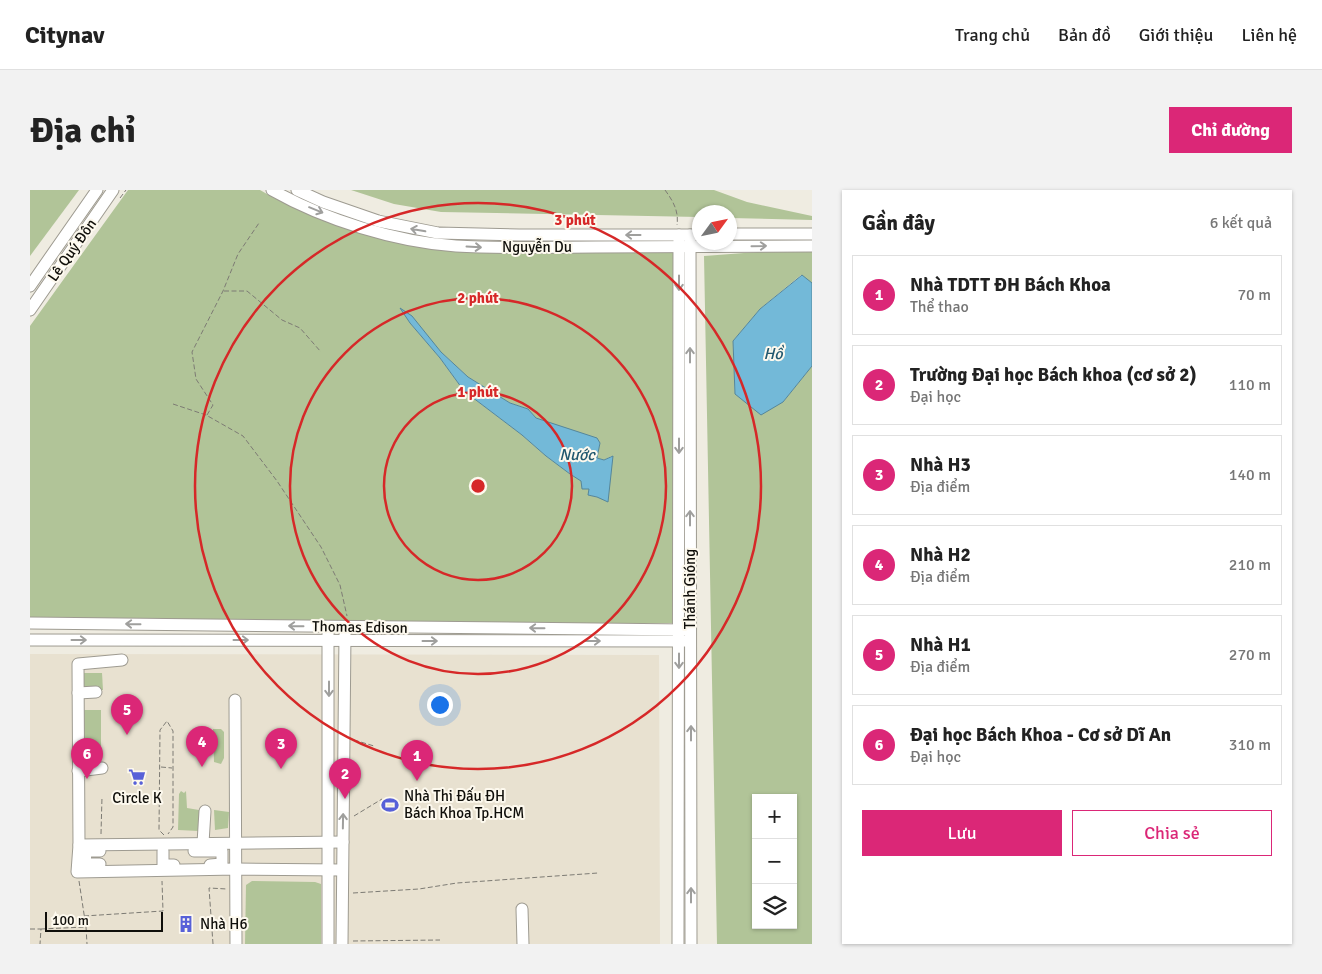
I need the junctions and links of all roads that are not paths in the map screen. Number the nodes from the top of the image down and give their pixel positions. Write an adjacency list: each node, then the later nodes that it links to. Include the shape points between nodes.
1 (98, 190): 12 (street, Lê Quý Đôn)
2 (113, 190): 13 (street, Lê Quý Đôn)
3 (272, 190): 10 (street, Nguyễn Du, one-way to 10, via 336,218 394,237 454,246)
4 (296, 190): 7 (street, Nguyễn Du, one-way to 4, via 438,233 410,228 350,212)
5 (737, 234): 6 (street)
6 (812, 234)
7 (519, 235): 8 (street, Nguyễn Du, one-way to 7); 10 (street)
8 (686, 235): 11 (street, Thánh Gióng)
9 (812, 246): 11 (street, Nguyễn Du, one-way to 9)
10 (520, 247): 11 (street, Nguyễn Du)
11 (685, 247): 18 (street, Thánh Gióng)
12 (32, 283): 13 (street)
13 (46, 286): 14 (street, Lê Quý Đôn)
14 (30, 310)
15 (30, 623): 16 (street, Thomas Edison, one-way to 15)
16 (328, 626): 17 (street, Thomas Edison); 20 (street)
17 (347, 626): 18 (street, Thomas Edison, one-way to 17); 21 (street)
18 (685, 636): 21 (street, Thomas Edison, one-way to 18); 31 (street, Thánh Gióng)
19 (30, 640): 20 (street, Thomas Edison, one-way to 20)
20 (329, 640): 21 (street, Thomas Edison); 26 (street, one-way to 26)
21 (344, 640): 27 (street)
22 (122, 660): 24 (street, via 78,664)
23 (96, 692): 24 (street)
24 (78, 693): 29 (street)
25 (235, 700): 32 (street)
26 (328, 731): 27 (street); 33 (street)
27 (344, 735): 34 (street, one-way to 27)
28 (102, 768): 29 (street)
29 (78, 770): 36 (street)
30 (205, 811): 35 (street)
31 (685, 841): 47 (street, Thánh Gióng); 48 (street, Thánh Gióng, one-way to 31)
32 (235, 842): 33 (street); 35 (street); 39 (street)
33 (328, 842): 34 (street); 40 (street)
34 (343, 842): 41 (street)
35 (203, 843): 36 (street)
36 (79, 845): 38 (street, via 77,872)
37 (163, 851): 38 (street); 38 (street, via 222,851 222,864); 38 (street, via 86,851 85,864)
38 (162, 868): 39 (street)
39 (236, 869): 40 (street); 44 (street)
40 (328, 869): 41 (street); 45 (street)
41 (342, 870): 43 (street)
42 (522, 909): 46 (street)
43 (342, 942)
44 (236, 944)
45 (328, 944)
46 (523, 944)
47 (678, 944)
48 (691, 944)

